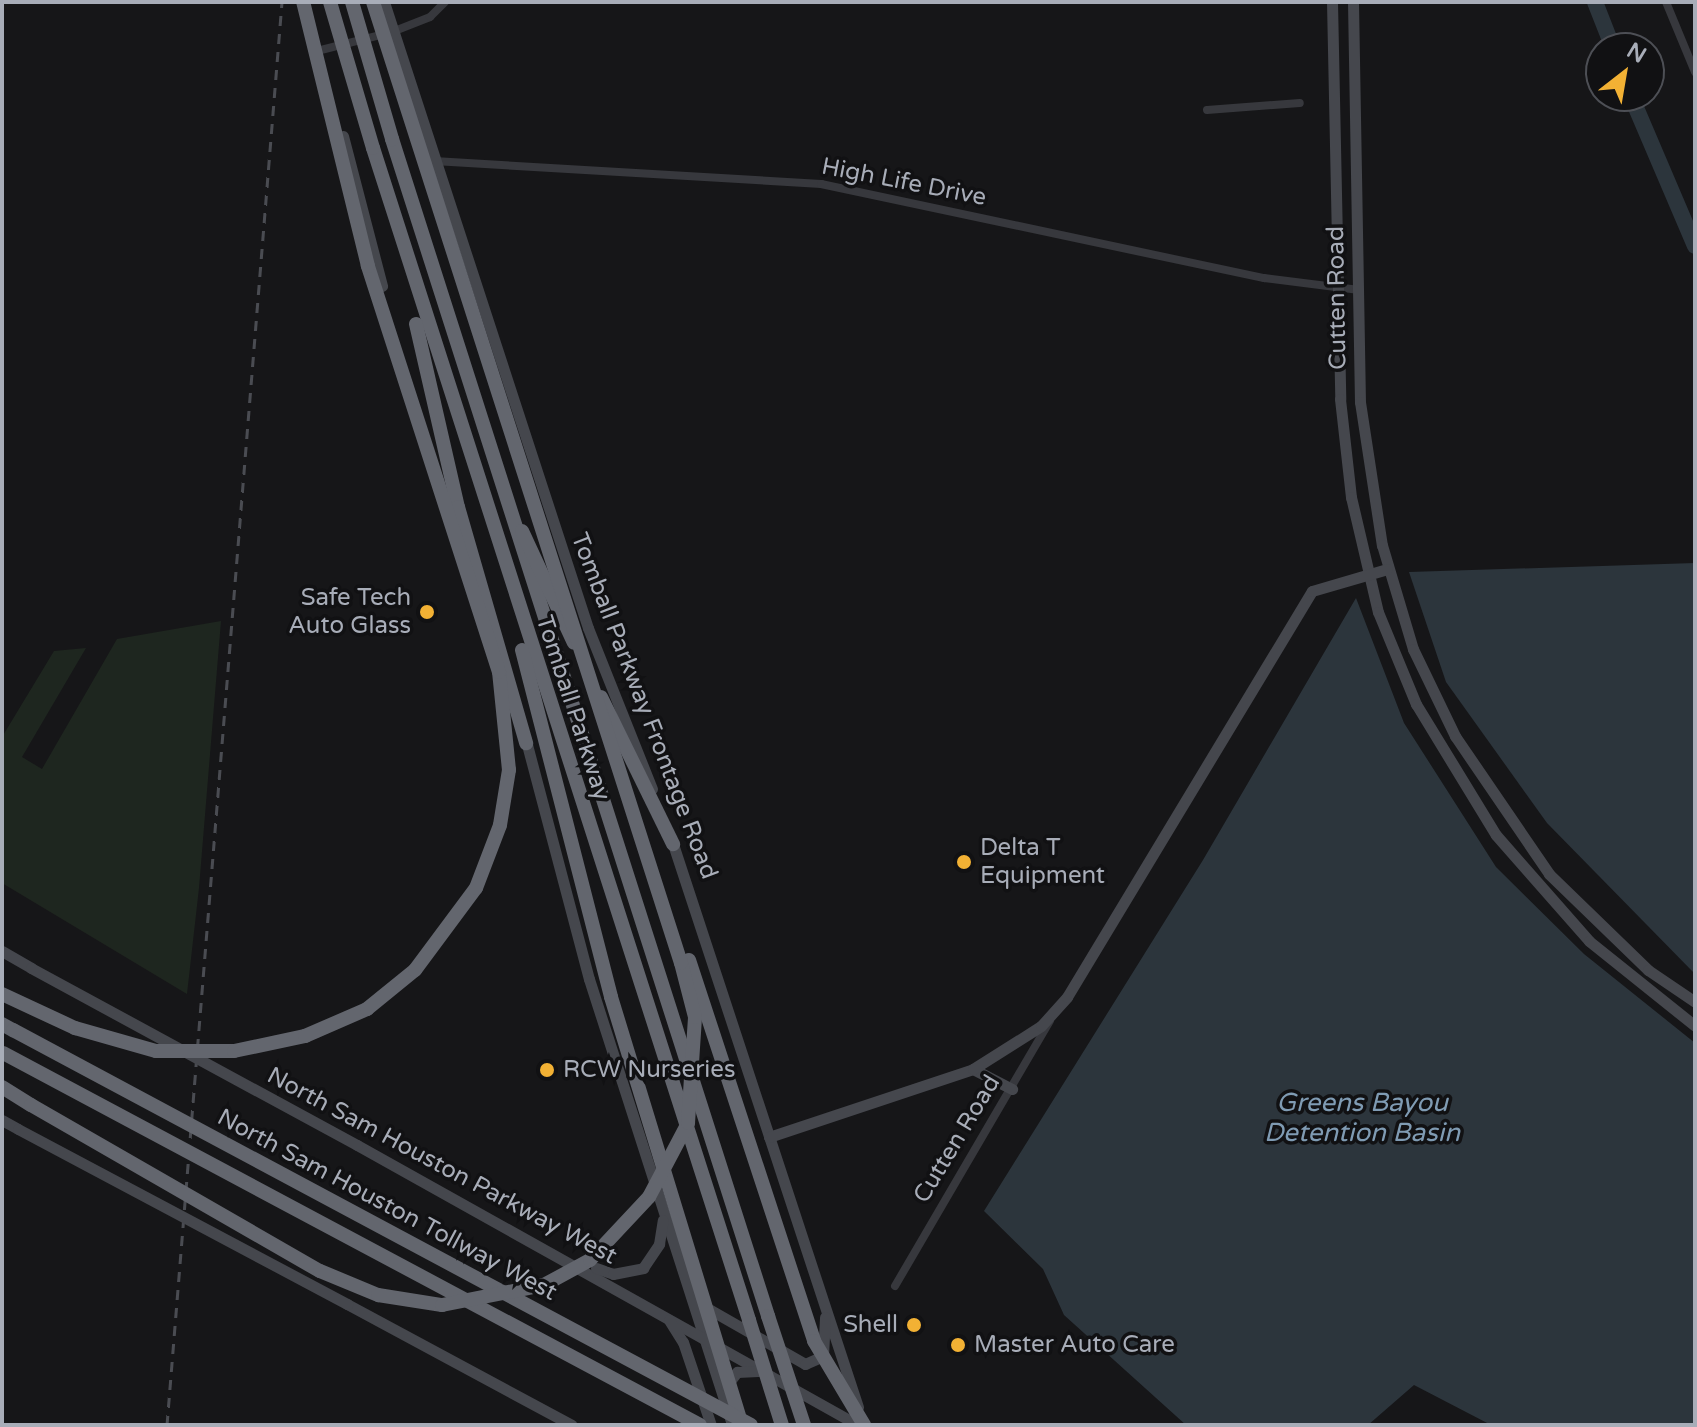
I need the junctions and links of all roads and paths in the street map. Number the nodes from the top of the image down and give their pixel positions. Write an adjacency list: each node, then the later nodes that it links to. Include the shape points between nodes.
1 (303, 2): 11 (main road); 29 (highway, bridge, via 368,266 499,672 509,770 500,825 476,888 415,970 367,1009 305,1036 234,1051 156,1051 75,1028)
2 (330, 2): 18 (highway, Tomball Parkway, bridge)
3 (352, 2): 21 (highway, Tomball Parkway, bridge)
4 (373, 2): 25 (highway, bridge)
5 (384, 2): 10 (main road, Tomball Parkway Frontage Road)
6 (445, 2): 10 (street, via 430,17)
7 (1332, 2): 15 (main road, Cutten Road)
8 (1353, 2): 16 (main road, Cutten Road)
9 (1666, 2): 12 (street)
10 (392, 32): 11 (street); 17 (main road, Tomball Parkway Frontage Road)
11 (321, 50): 26 (main road, via 379,278)
12 (1695, 72)
13 (1300, 103): 14 (street)
14 (1207, 110)
15 (1335, 133): 16 (main road); 20 (main road, Cutten Road)
16 (1355, 133): 19 (main road, Cutten Road)
17 (434, 161): 20 (street, High Life Drive, via 821,184); 27 (main road, Tomball Parkway Frontage Road, via 588,628)
18 (396, 234): 22 (highway, Tomball Parkway); 26 (highway, via 458,507)
19 (1359, 290): 20 (street, High Life Drive); 23 (main road, Cutten Road, via 1360,402)
20 (1340, 293): 24 (main road, Cutten Road, via 1340,399)
21 (508, 507): 27 (highway); 56 (highway, Tomball Parkway, bridge)
22 (485, 510): 53 (highway, bridge, via 611,997); 55 (highway, Tomball Parkway, bridge)
23 (1387, 569): 24 (main road, Cutten Road); 30 (main road, via 1429,686 1508,820 1594,921)
24 (1366, 574): 31 (main road, Cutten Road, via 1312,591); 32 (main road, via 1416,704 1496,835 1589,941)
25 (576, 640): 36 (highway, bridge, via 681,963 695,1017 697,1070 675,1155 649,1197 590,1260 544,1285 442,1305 378,1295 320,1271); 57 (highway, bridge, via 615,735 814,1341)
26 (526, 743): 40 (main road)
27 (673, 844): 39 (main road, Tomball Parkway Frontage Road)
28 (2, 951): 41 (main road, North Sam Houston Parkway West, bridge)
29 (2, 994)
30 (1695, 1002)
31 (1053, 1012): 35 (main road, Cutten Road, via 1015,1047); 37 (street, Cutten Road)
32 (1695, 1026)
33 (7, 1027): 54 (highway, North Sam Houston Tollway West, bridge)
34 (2, 1053): 50 (highway, North Sam Houston Tollway West, bridge)
35 (973, 1069): 37 (main road); 39 (main road, Cutten Road)
36 (2, 1087)
37 (1012, 1089): 43 (street, Cutten Road)
38 (2, 1120): 49 (main road, bridge)
39 (769, 1137): 44 (main road, Tomball Parkway Frontage Road)
40 (664, 1215): 41 (main road, via 653,1257 631,1274); 42 (main road)
41 (572, 1259): 45 (main road, North Sam Houston Parkway West)
42 (679, 1264): 44 (main road, via 717,1318 790,1362 823,1356); 46 (main road)
43 (895, 1286)
44 (824, 1302): 57 (main road, Tomball Parkway Frontage Road)
45 (663, 1314): 46 (main road, North Sam Houston Parkway West); 51 (main road, via 683,1342)
46 (701, 1335): 47 (main road, North Sam Houston Parkway West); 48 (main road)
47 (770, 1374): 48 (main road, via 737,1372 726,1386); 57 (main road, North Sam Houston Parkway West)
48 (725, 1405): 52 (main road)
49 (572, 1425)
50 (700, 1425)
51 (711, 1425)
52 (732, 1425)
53 (743, 1425)
54 (751, 1425)
55 (782, 1425)
56 (804, 1425)
57 (862, 1425)

